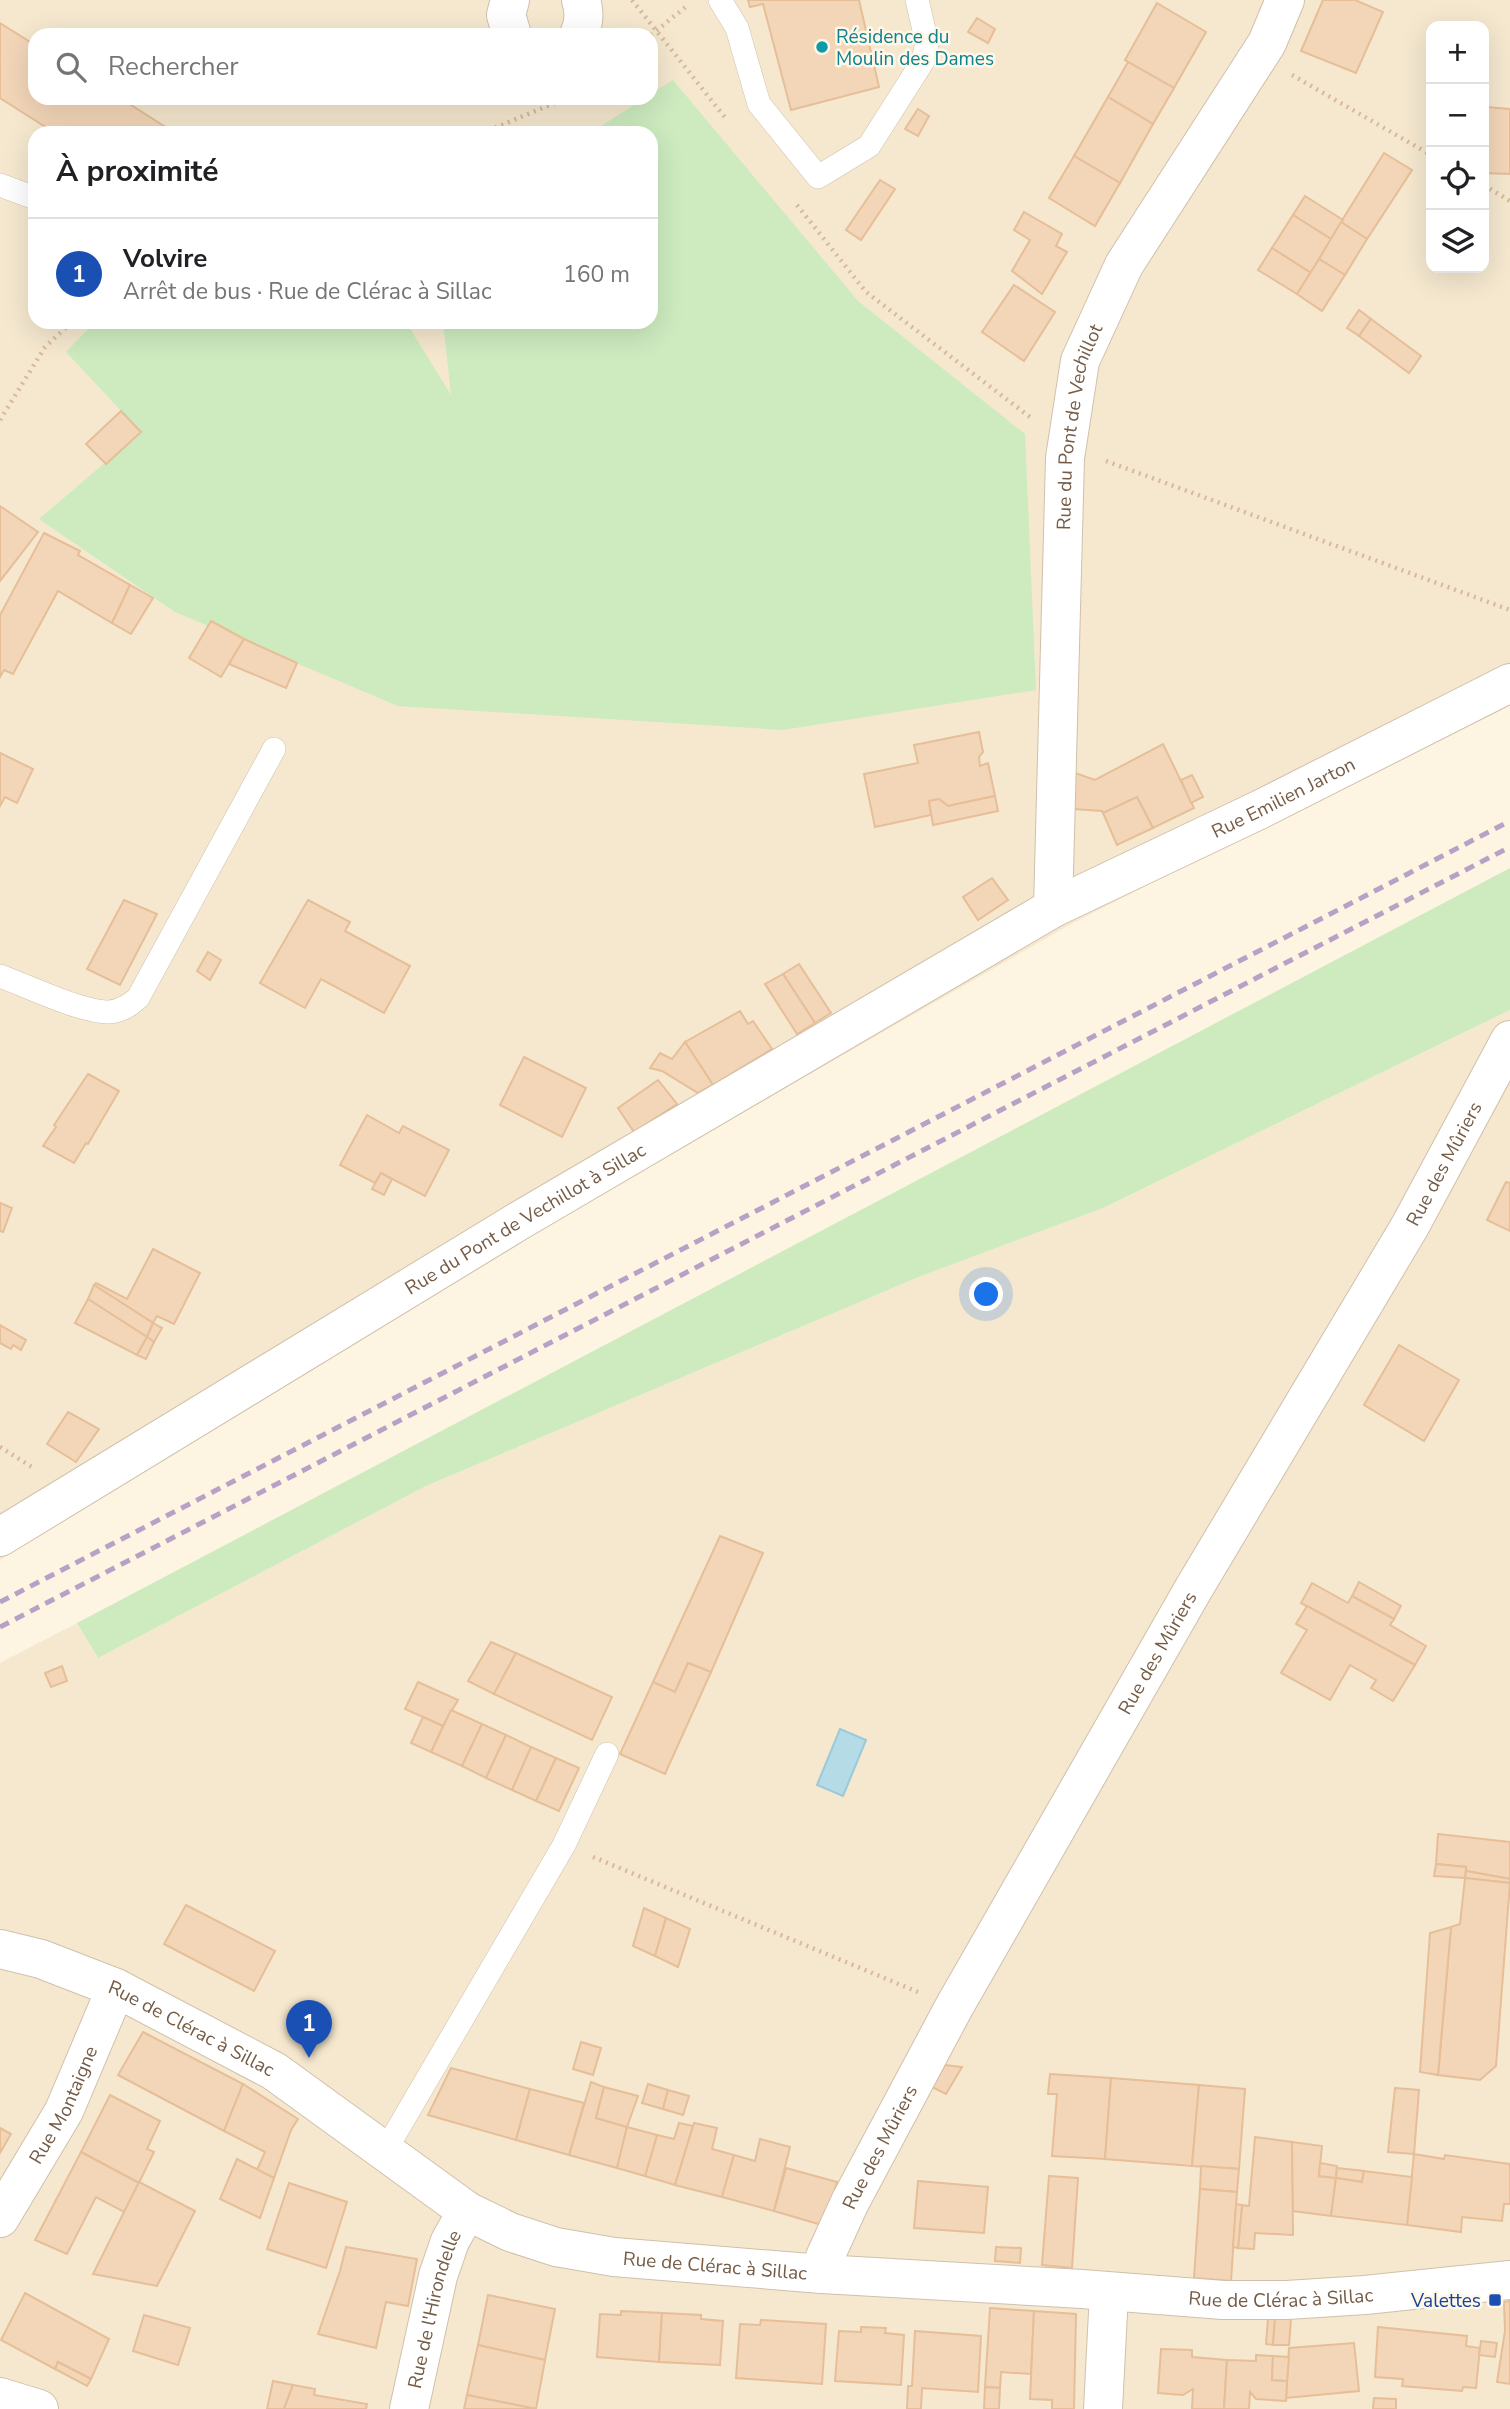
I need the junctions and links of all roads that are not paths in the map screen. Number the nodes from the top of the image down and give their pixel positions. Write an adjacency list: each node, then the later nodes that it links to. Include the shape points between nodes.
1 (510, 0): 6 (street, via 506,15)
2 (580, 0): 7 (street)
3 (720, 0): 4 (lane, via 737,28 759,104 818,177 869,146 923,61 927,43)
4 (917, 0)
5 (1285, 0): 12 (street, Rue du Pont de Vechillot, via 1267,43 1124,265 1080,361 1067,446)
6 (510, 28)
7 (582, 28)
8 (0, 186): 9 (lane)
9 (28, 196)
10 (1510, 683): 12 (street, Rue Emilien Jarton)
11 (274, 749): 13 (lane, via 138,998 126,1008 108,1012 85,1007)
12 (1053, 908): 15 (street, Rue du Pont de Vechillot à Sillac, via 517,1222)
13 (0, 976)
14 (1510, 1040): 22 (street, Rue des Mûriers, via 1409,1226 1201,1576 954,2007 849,2202)
15 (0, 1537)
16 (607, 1754): 19 (lane, via 564,1845)
17 (0, 1950): 18 (street, Rue de Clérac à Sillac, via 41,1959)
18 (116, 1988): 19 (street, Rue de Clérac à Sillac, via 274,2071); 21 (street, Rue Montaigne, via 64,2110)
19 (385, 2151): 20 (street, Rue de Clérac à Sillac)
20 (467, 2211): 22 (street, Rue de Clérac à Sillac, via 556,2247 614,2257); 27 (street, Rue de l'Hirondelle, via 438,2276)
21 (0, 2218)
22 (822, 2274): 24 (street, Rue de Clérac à Sillac)
23 (1510, 2280): 24 (street, Rue de Clérac à Sillac, via 1287,2300)
24 (1109, 2292): 28 (street)
25 (0, 2397): 26 (street)
26 (40, 2409)
27 (409, 2409)
28 (1103, 2409)

